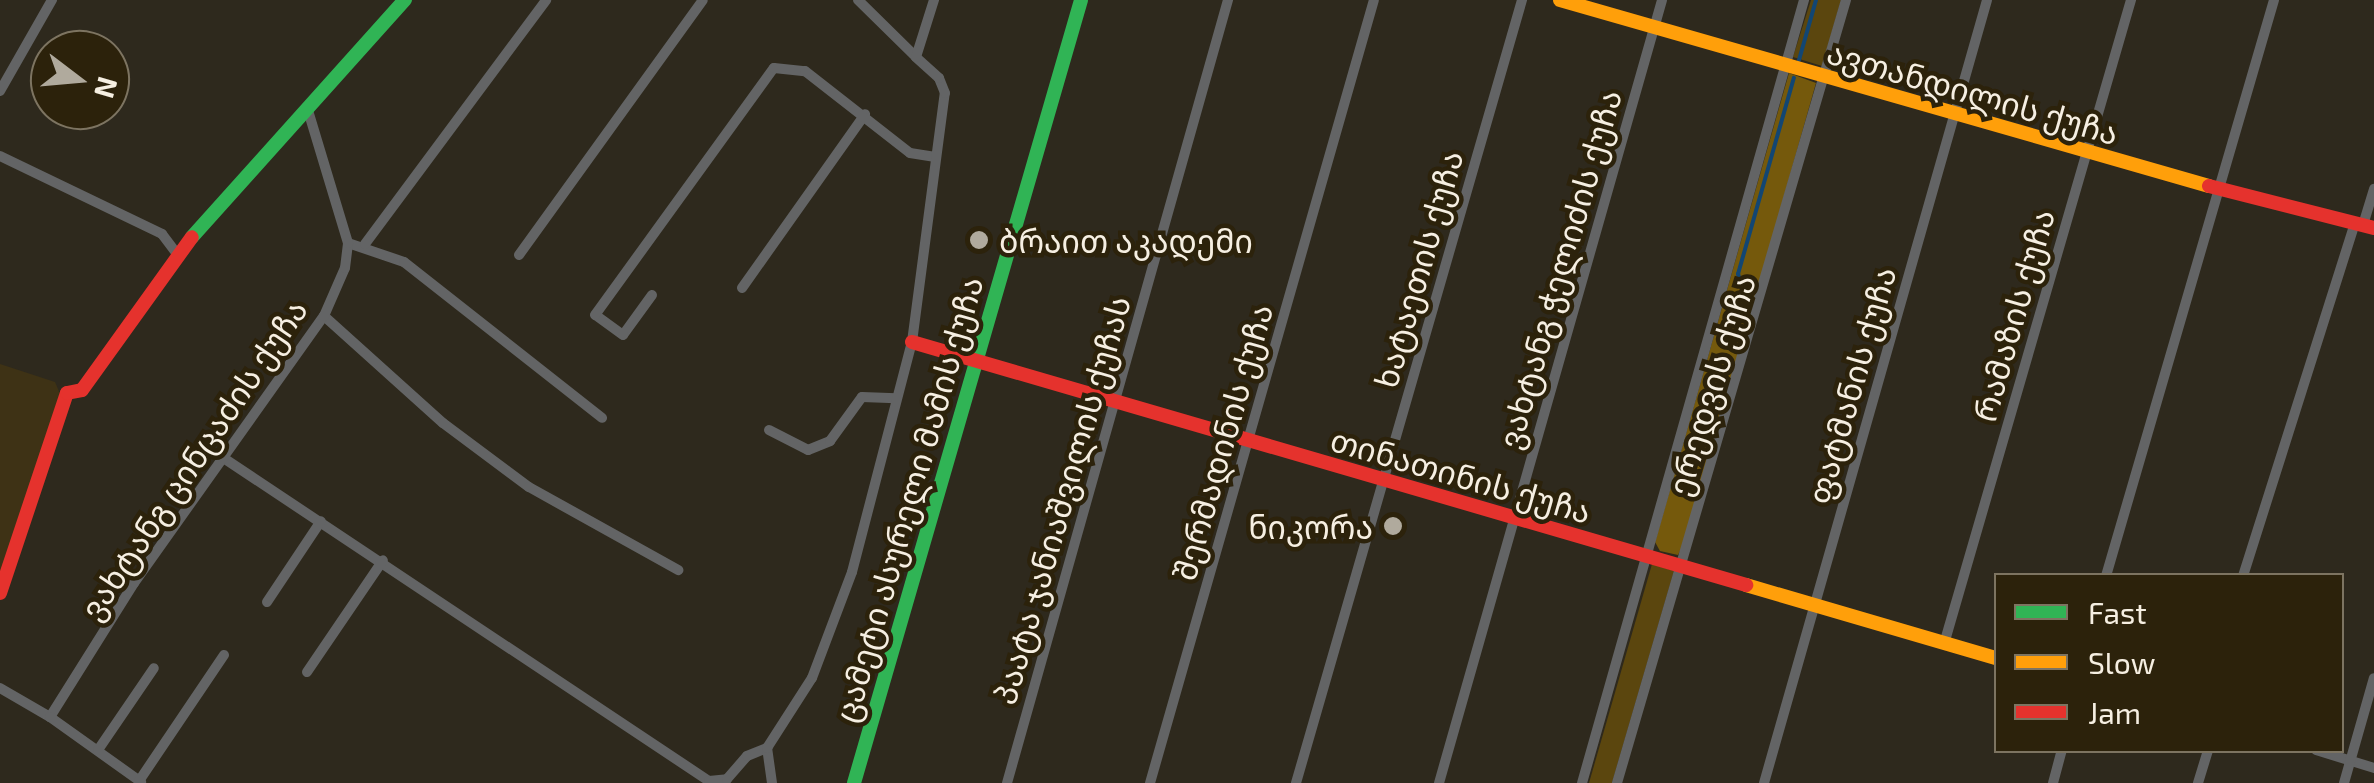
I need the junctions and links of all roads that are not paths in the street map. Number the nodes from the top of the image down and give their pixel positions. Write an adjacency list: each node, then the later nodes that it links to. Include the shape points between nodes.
1 (52, 0): 22 (street)
2 (405, 0): 23 (street)
3 (546, 0): 33 (street)
4 (703, 0): 35 (street)
5 (858, 0): 19 (street)
6 (934, 0): 19 (street)
7 (1081, 0): 40 (street, ცამეტი ასურელი მამის ქუჩა)
8 (1228, 0): 42 (street, პაატა ჯანიაშვილის ქუჩას)
9 (1374, 0): 45 (street, შერმადინის ქუჩა)
10 (1522, 0): 47 (street, ხატაეთის ქუჩა)
11 (1560, 0): 18 (street, ავთანდილის ქუჩა)
12 (1662, 0): 18 (street, ვახტანგ ჭელიძის ქუჩა)
13 (1804, 0): 20 (street, ერედვის ქუჩა)
14 (1846, 0): 21 (street, ერედვის ქუჩა)
15 (1986, 0): 25 (street, ფატმანის ქუჩა)
16 (2130, 0): 26 (street, რამაზის ქუჩა)
17 (2274, 0): 29 (street)
18 (1654, 28): 20 (street, ავთანდილის ქუჩა); 48 (street, ვახტანგ ჭელიძის ქუჩა)
19 (916, 57): 28 (street, via 939,78 945,94)
20 (1786, 66): 21 (street, ავთანდილის ქუჩა); 50 (street, ერედვის ქუჩა)
21 (1824, 78): 25 (street, ავთანდილის ქუჩა); 52 (street, ერედვის ქუჩა)
22 (0, 91)
23 (307, 107): 32 (street); 34 (street)
24 (865, 114): 28 (street, via 910,153); 36 (street); 37 (street, via 806,71 774,68 595,315 622,335)
25 (1953, 115): 26 (street, ავთანდილის ქუჩა); 58 (street, ფატმანის ქუჩა)
26 (2086, 155): 29 (street, ავთანდილის ქუჩა); 59 (street, რამაზის ქუჩა)
27 (0, 156): 34 (street, via 148,226)
28 (934, 156): 39 (street)
29 (2220, 188): 31 (street, ავთანდილის ქუჩა); 54 (street)
30 (2374, 189): 31 (street)
31 (2364, 225): 55 (street)
32 (348, 243): 33 (street); 38 (street, ვახტანგ ცინცაძის ქუჩა)
33 (365, 244): 43 (street, via 404,262)
34 (177, 254): 56 (street, via 82,390 67,393)
35 (519, 255)
36 (742, 288)
37 (652, 295)
38 (324, 316): 46 (street, ვახტანგ ცინცაძის ქუჩა); 53 (street, via 442,423 529,486)
39 (912, 342): 40 (street, თინათინის ქუჩა); 41 (street)
40 (977, 364): 42 (street, თინათინის ქუჩა); 76 (street, ცამეტი ასურელი მამის ქუჩა)
41 (896, 398): 44 (street, via 862,396 830,441 808,450); 67 (street, via 837,614 812,678)
42 (1114, 403): 45 (street, თინათინის ქუჩა); 77 (street, პაატა ჯანიაშვილის ქუჩას)
43 (602, 418)
44 (769, 430)
45 (1248, 442): 47 (street, თინათინის ქუჩა); 78 (street, შერმადინის ქუჩა)
46 (222, 457): 49 (street); 66 (street, ვახტანგ ცინცაძის ქუჩა)
47 (1384, 482): 48 (street, თინათინის ქუჩა); 79 (street, ხატაეთის ქუჩა)
48 (1514, 519): 50 (street, თინათინის ქუჩა); 80 (street, ვახტანგ ჭელიძის ქუჩა)
49 (321, 521): 51 (street); 57 (street)
50 (1644, 557): 52 (street, თინათინის ქუჩა); 81 (street, ერედვის ქუჩა)
51 (383, 560): 63 (street); 67 (street, via 710,781 728,779 747,756)
52 (1682, 568): 58 (street, თინათინის ქუჩა); 82 (street, ერედვის ქუჩა)
53 (678, 570)
54 (2107, 573)
55 (2244, 573)
56 (0, 593)
57 (266, 602)
58 (1815, 607): 59 (street, თინათინის ქუჩა); 83 (street, ფატმანის ქუჩა)
59 (1944, 644): 61 (street, თინათინის ქუჩა)
60 (224, 655): 74 (street)
61 (1994, 657)
62 (154, 668): 68 (street)
63 (308, 672)
64 (2374, 678): 72 (street)
65 (0, 688): 66 (street)
66 (50, 717): 68 (street)
67 (768, 748): 75 (street)
68 (98, 750): 74 (street)
69 (2061, 753): 84 (street)
70 (2207, 753): 85 (street)
71 (2325, 753): 72 (street)
72 (2350, 761): 73 (street); 86 (street)
73 (2374, 768)
74 (141, 782)
75 (772, 783)
76 (854, 783)
77 (1007, 783)
78 (1150, 783)
79 (1296, 783)
80 (1439, 783)
81 (1582, 783)
82 (1617, 783)
83 (1764, 783)
84 (2052, 783)
85 (2198, 783)
86 (2344, 783)

